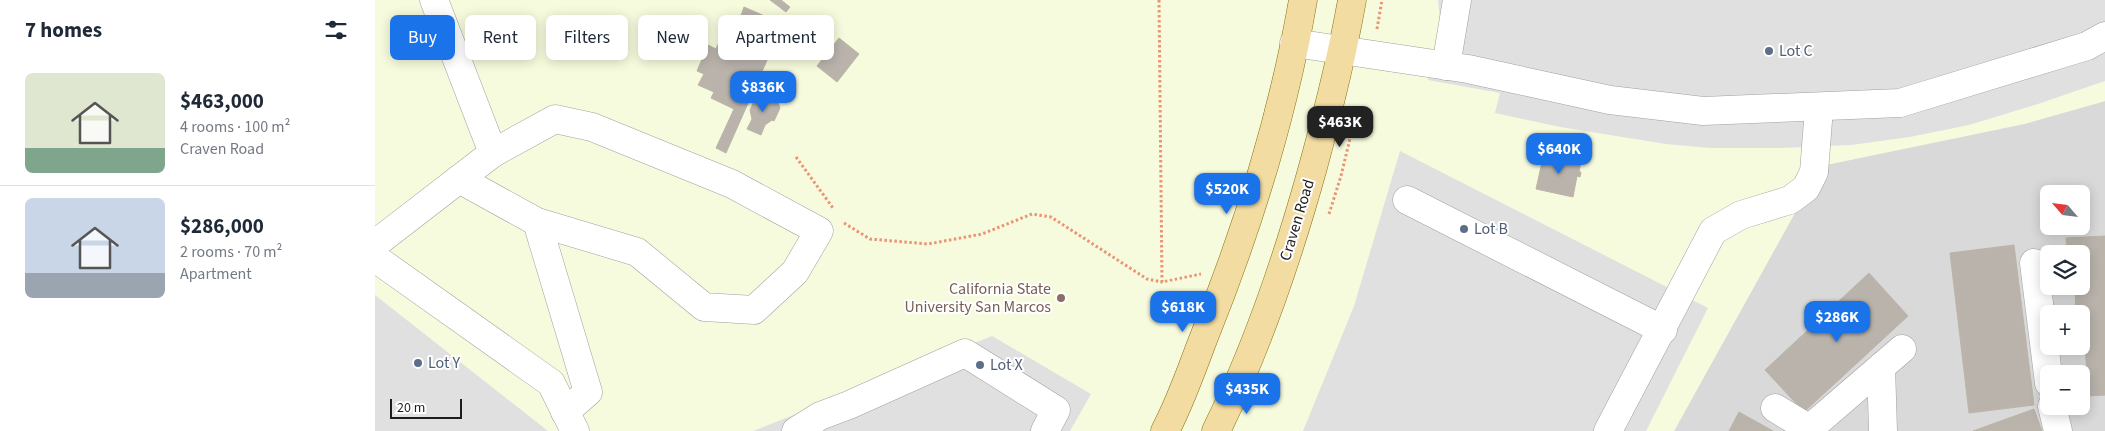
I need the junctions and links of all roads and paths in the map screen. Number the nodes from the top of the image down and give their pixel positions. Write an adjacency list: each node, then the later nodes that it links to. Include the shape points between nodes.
1 (434, 0): 13 (street)
2 (1159, 0): 24 (path)
3 (1303, 0): 9 (main road)
4 (1352, 0): 10 (main road, Craven Road)
5 (1382, 0): 7 (path)
6 (1457, 0): 11 (street)
7 (1376, 31)
8 (2105, 36): 12 (street, via 2087,46 1900,104)
9 (1295, 43): 10 (street); 35 (main road, via 1267,160 1240,246)
10 (1342, 49): 11 (street); 36 (main road, Craven Road, via 1291,245 1267,313)
11 (1446, 66): 12 (street, via 1610,100 1703,111)
12 (1819, 108): 25 (street, via 1814,172 1806,188 1790,200 1741,215 1713,231)
13 (493, 153): 15 (street); 19 (street, via 555,119 592,127 732,184 819,231 795,272 754,310 703,307 637,252)
14 (797, 156): 17 (path)
15 (459, 179): 19 (street); 20 (street)
16 (1407, 200): 25 (street)
17 (834, 209)
18 (839, 216): 24 (path, via 845,224 871,239 928,244 982,234 1032,214 1051,217 1147,279)
19 (537, 222): 31 (street, via 588,392)
20 (375, 244)
21 (375, 258): 31 (street, via 551,383)
22 (2034, 263): 27 (street)
23 (1209, 273): 24 (path)
24 (1162, 282)
25 (1663, 330): 37 (street)
26 (1902, 349): 28 (street)
27 (2047, 365)
28 (1881, 367): 32 (street); 38 (street)
29 (1775, 408): 32 (street)
30 (2054, 415): 39 (street)
31 (570, 421)
32 (1811, 430)
33 (795, 431): 34 (street, via 820,416 965,353 1056,410)
34 (1045, 431)
35 (1165, 431)
36 (1216, 431)
37 (1608, 431)
38 (1883, 431)
39 (2058, 431)

